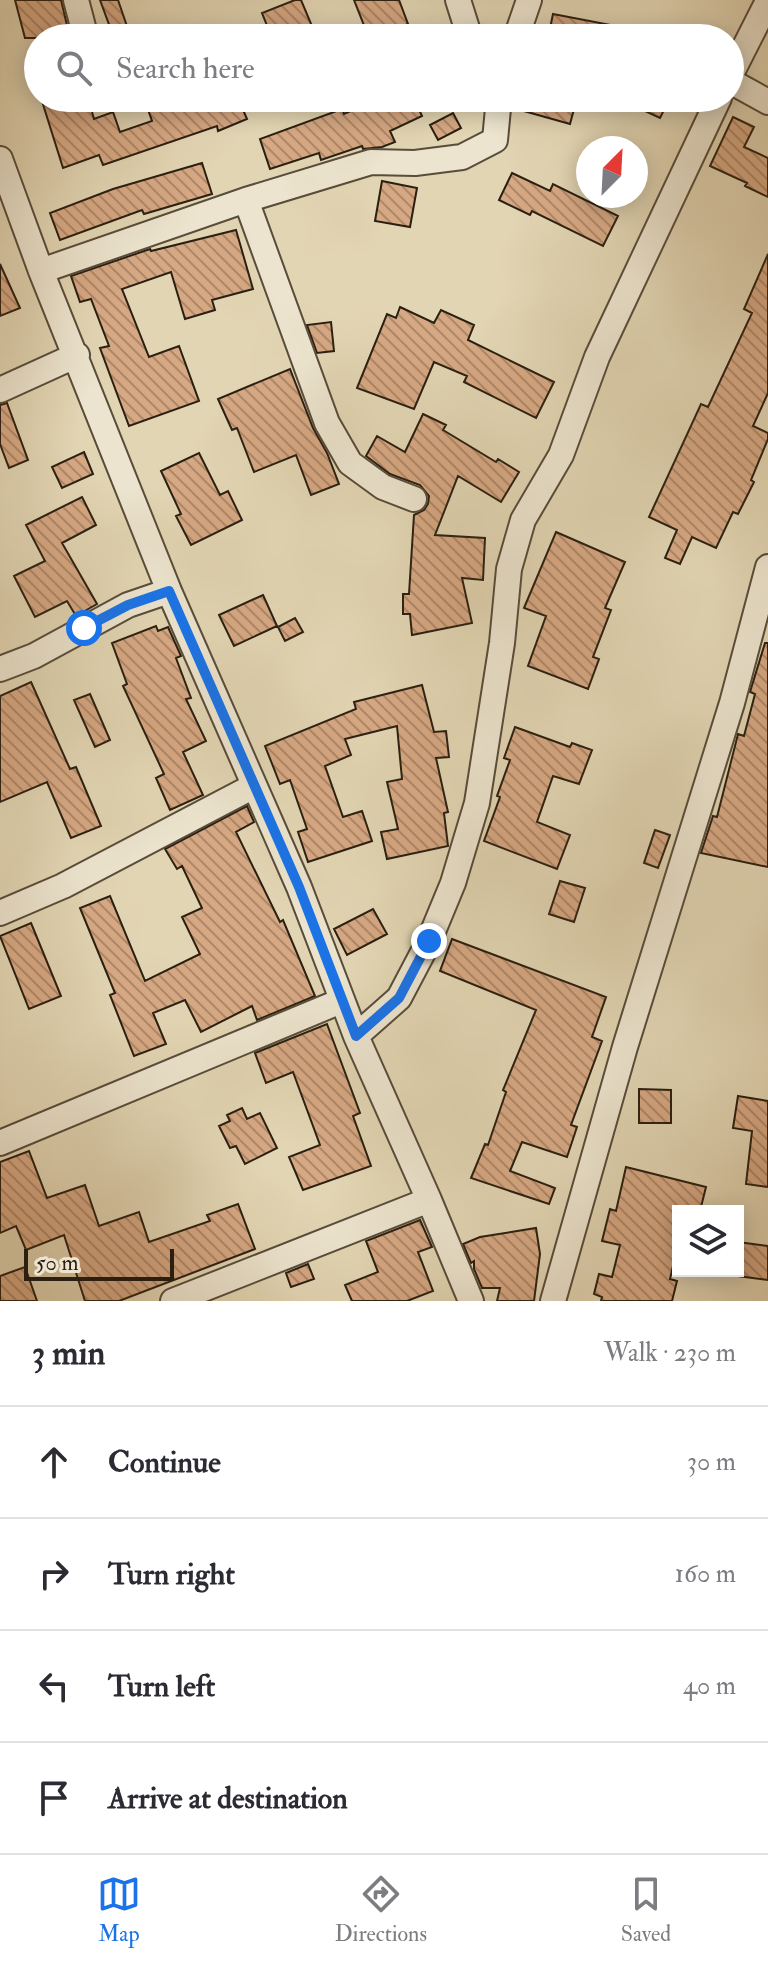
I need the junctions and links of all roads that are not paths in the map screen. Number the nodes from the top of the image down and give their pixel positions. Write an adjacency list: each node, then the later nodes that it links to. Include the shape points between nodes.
1 (76, 0): 5 (street)
2 (458, 0): 6 (street)
3 (529, 0): 7 (street)
4 (768, 1): 8 (street)
5 (82, 24)
6 (466, 24)
7 (521, 24)
8 (744, 50)
9 (744, 87): 10 (street)
10 (768, 102)
11 (498, 112): 14 (street, via 495,140 462,157 371,162)
12 (712, 112): 26 (street, via 597,357 561,455 523,520 509,569 477,803 453,883 399,998)
13 (1, 165): 15 (street)
14 (246, 200): 15 (street); 18 (street, via 327,423 350,463 383,487)
15 (41, 271): 16 (street)
16 (77, 355): 17 (street); 20 (street)
17 (0, 390)
18 (414, 499)
19 (768, 567): 21 (street)
20 (169, 591): 22 (street, via 128,605); 23 (street)
21 (763, 611): 31 (street, via 625,1047)
22 (0, 669)
23 (254, 786): 24 (street, via 63,886); 25 (street)
24 (0, 913)
25 (341, 1001): 26 (street); 27 (street)
26 (356, 1036): 28 (street)
27 (0, 1143)
28 (429, 1200): 29 (street); 30 (street)
29 (173, 1301)
30 (471, 1301)
31 (553, 1301)

